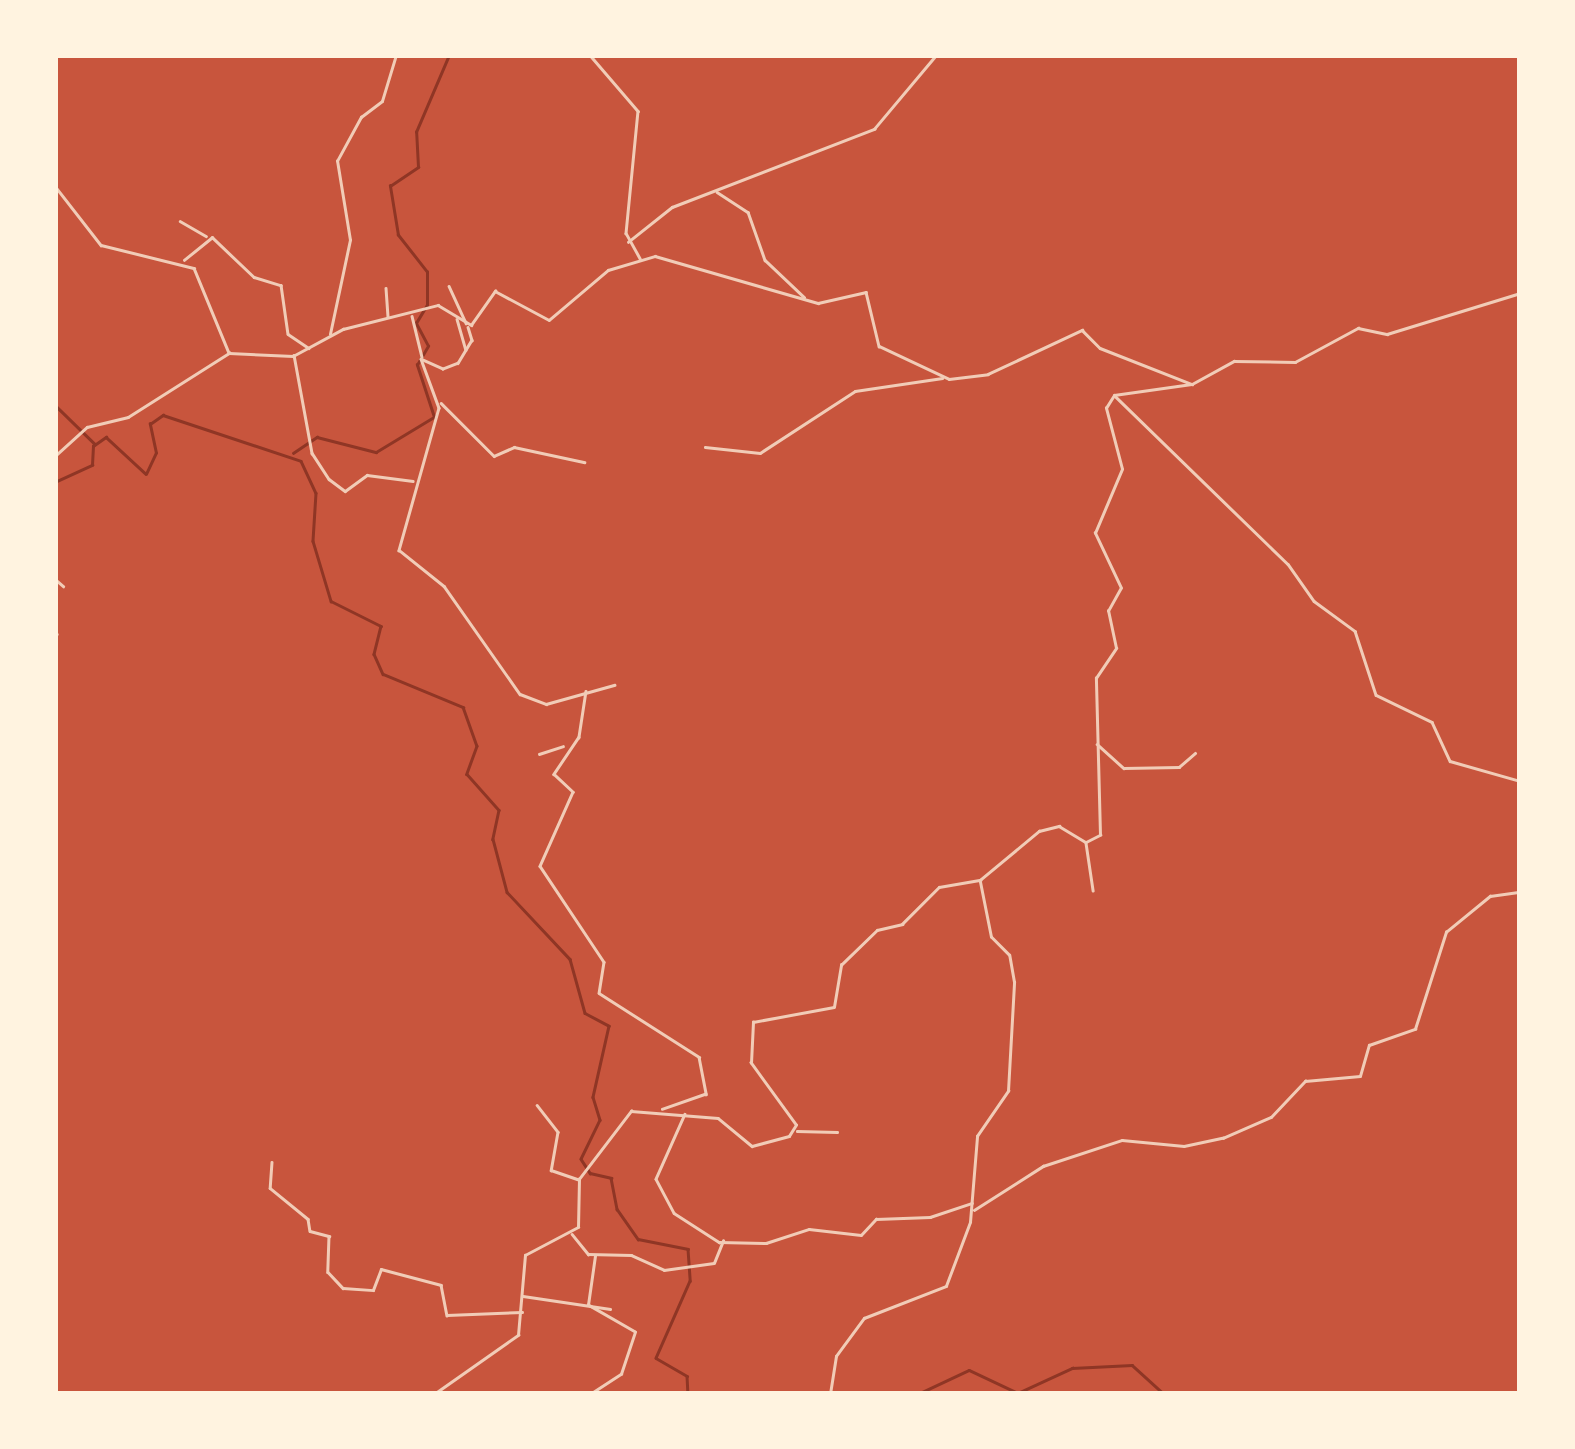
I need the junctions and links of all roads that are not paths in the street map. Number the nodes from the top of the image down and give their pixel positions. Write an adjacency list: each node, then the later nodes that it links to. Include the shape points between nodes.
1 (396, 55): 19 (street, via 382,101 361,117 338,162 350,240)
2 (590, 55): 8 (street, via 638,111)
3 (936, 55): 5 (street, via 874,129)
4 (55, 186): 10 (street, via 101,245)
5 (716, 191): 8 (street, via 664,211); 14 (street, via 748,212 765,260)
6 (180, 221): 7 (street)
7 (207, 237): 10 (street); 20 (street, via 254,277 280,284 288,334)
8 (628, 242): 9 (street)
9 (640, 259): 14 (street, via 662,256 714,279 746,277); 18 (street, via 608,270 549,320 497,291)
10 (184, 261): 22 (street, via 196,270)
11 (448, 286): 18 (street)
12 (386, 288): 17 (street)
13 (1520, 292): 26 (street, via 1387,334 1358,328 1295,362 1234,362)
14 (804, 298): 25 (street, via 834,304 866,292 876,342)
15 (457, 315): 16 (street, via 438,305); 18 (street); 21 (street)
16 (412, 316): 17 (street); 24 (street, via 425,341)
17 (388, 319): 19 (street)
18 (467, 325): 21 (street)
19 (330, 336): 20 (street)
20 (310, 348): 23 (street)
21 (466, 351): 24 (street, via 443,369)
22 (229, 353): 23 (street); 30 (street, via 123,420 79,432)
23 (294, 355): 32 (street, via 312,453 329,479 345,491 367,475)
24 (421, 358): 28 (street)
25 (944, 378): 26 (street, via 988,374 1082,330 1100,348); 29 (street, via 854,391 760,453)
26 (1192, 384): 27 (street)
27 (1114, 395): 37 (street, via 1105,415 1122,469 1095,533 1121,588 1108,611 1116,648 1096,678); 43 (street, via 1288,564 1314,601 1355,631 1376,695 1432,722 1450,761)
28 (439, 403): 31 (street, via 494,456 514,447); 32 (street)
29 (705, 447)
30 (55, 456)
31 (584, 462)
32 (415, 481): 36 (street, via 400,551 444,586 520,694 546,704)
33 (55, 579): 34 (street)
34 (63, 586)
35 (614, 684): 36 (street)
36 (586, 691): 42 (street, via 579,737)
37 (1096, 743): 39 (street, via 1124,768 1178,767); 44 (street, via 1104,827)
38 (563, 746): 41 (street)
39 (1195, 753)
40 (538, 754): 41 (street)
41 (551, 754): 42 (street)
42 (560, 767): 49 (street, via 555,777 573,792 540,866 604,962 598,991 683,1041 702,1064 706,1094)
43 (1520, 781)
44 (1086, 842): 45 (street, via 1049,827); 46 (street)
45 (980, 880): 51 (street, via 940,887 902,924 877,930 842,965 834,1008 764,1015 746,1030 757,1079); 55 (street, via 991,937 1010,955 1014,982 1008,1091 977,1136)
46 (1092, 890)
47 (1520, 892): 56 (street, via 1490,896 1446,932 1414,1028 1369,1045 1360,1076 1305,1081 1271,1117 1223,1138 1122,1140 1042,1166)
48 (537, 1105): 54 (street, via 558,1132 551,1170)
49 (656, 1110): 50 (street); 54 (street, via 630,1111)
50 (686, 1113): 51 (street, via 718,1118 752,1146); 58 (street, via 656,1179 674,1213)
51 (795, 1130): 52 (street)
52 (837, 1132)
53 (272, 1162): 63 (street, via 270,1188 308,1218 310,1231 329,1236 328,1272 344,1288 374,1290 381,1269 442,1286 447,1315)
54 (578, 1180): 57 (street)
55 (972, 1203): 56 (street); 58 (street, via 930,1218 876,1220 861,1235 810,1230 766,1243)
56 (974, 1210): 66 (street, via 946,1286 864,1318 836,1356)
57 (571, 1233): 59 (street); 60 (street, via 526,1252)
58 (723, 1242): 59 (street, via 714,1263 669,1270 631,1254)
59 (594, 1256): 61 (street)
60 (522, 1296): 61 (street); 63 (street)
61 (588, 1301): 62 (street); 65 (street, via 635,1332 621,1374)
62 (610, 1308)
63 (523, 1312): 64 (street, via 507,1346)
64 (434, 1394)
65 (590, 1394)
66 (830, 1394)

